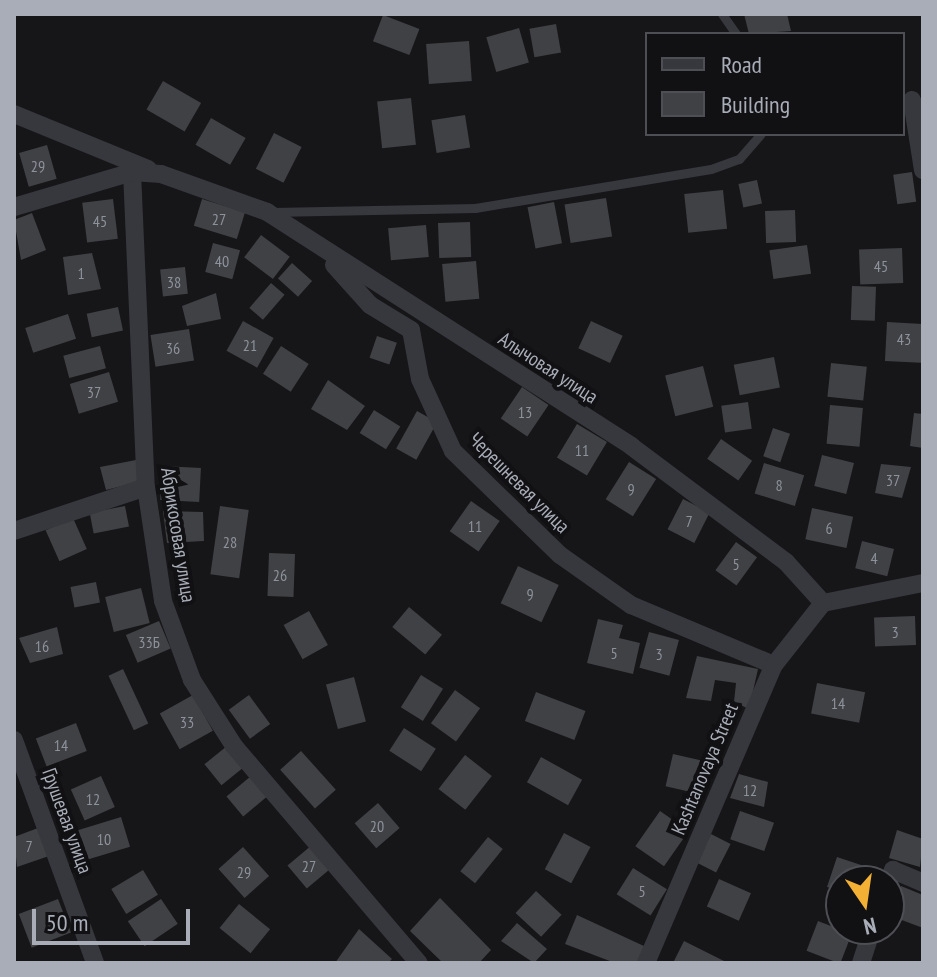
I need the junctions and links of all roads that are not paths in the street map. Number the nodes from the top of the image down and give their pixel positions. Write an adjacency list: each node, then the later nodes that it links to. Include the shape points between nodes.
1 (722, 14): 2 (lane)
2 (735, 32)
3 (913, 101): 6 (street)
4 (14, 114): 8 (street)
5 (759, 136): 10 (lane, via 739,159 711,169 475,208)
6 (923, 170)
7 (132, 172): 8 (street, Алычовая улица); 9 (street); 12 (street, Абрикосовая улица)
8 (161, 174): 10 (street, Алычовая улица)
9 (14, 207)
10 (267, 212): 11 (street, Алычовая улица)
11 (319, 248): 15 (street, Алычовая улица, via 631,446 786,562); 16 (street, Черешневая улица, via 370,305 411,330 420,379 453,451 560,555 631,605)
12 (146, 487): 13 (street); 19 (street, Абрикосовая улица, via 163,601 192,680 234,746)
13 (14, 531)
14 (923, 583): 15 (street)
15 (823, 603): 16 (street, Kashtanovaya Street)
16 (774, 665): 20 (street, Kashtanovaya Street)
17 (14, 740): 18 (street, Грушевая улица)
18 (95, 963)
19 (419, 963)
20 (646, 963)

